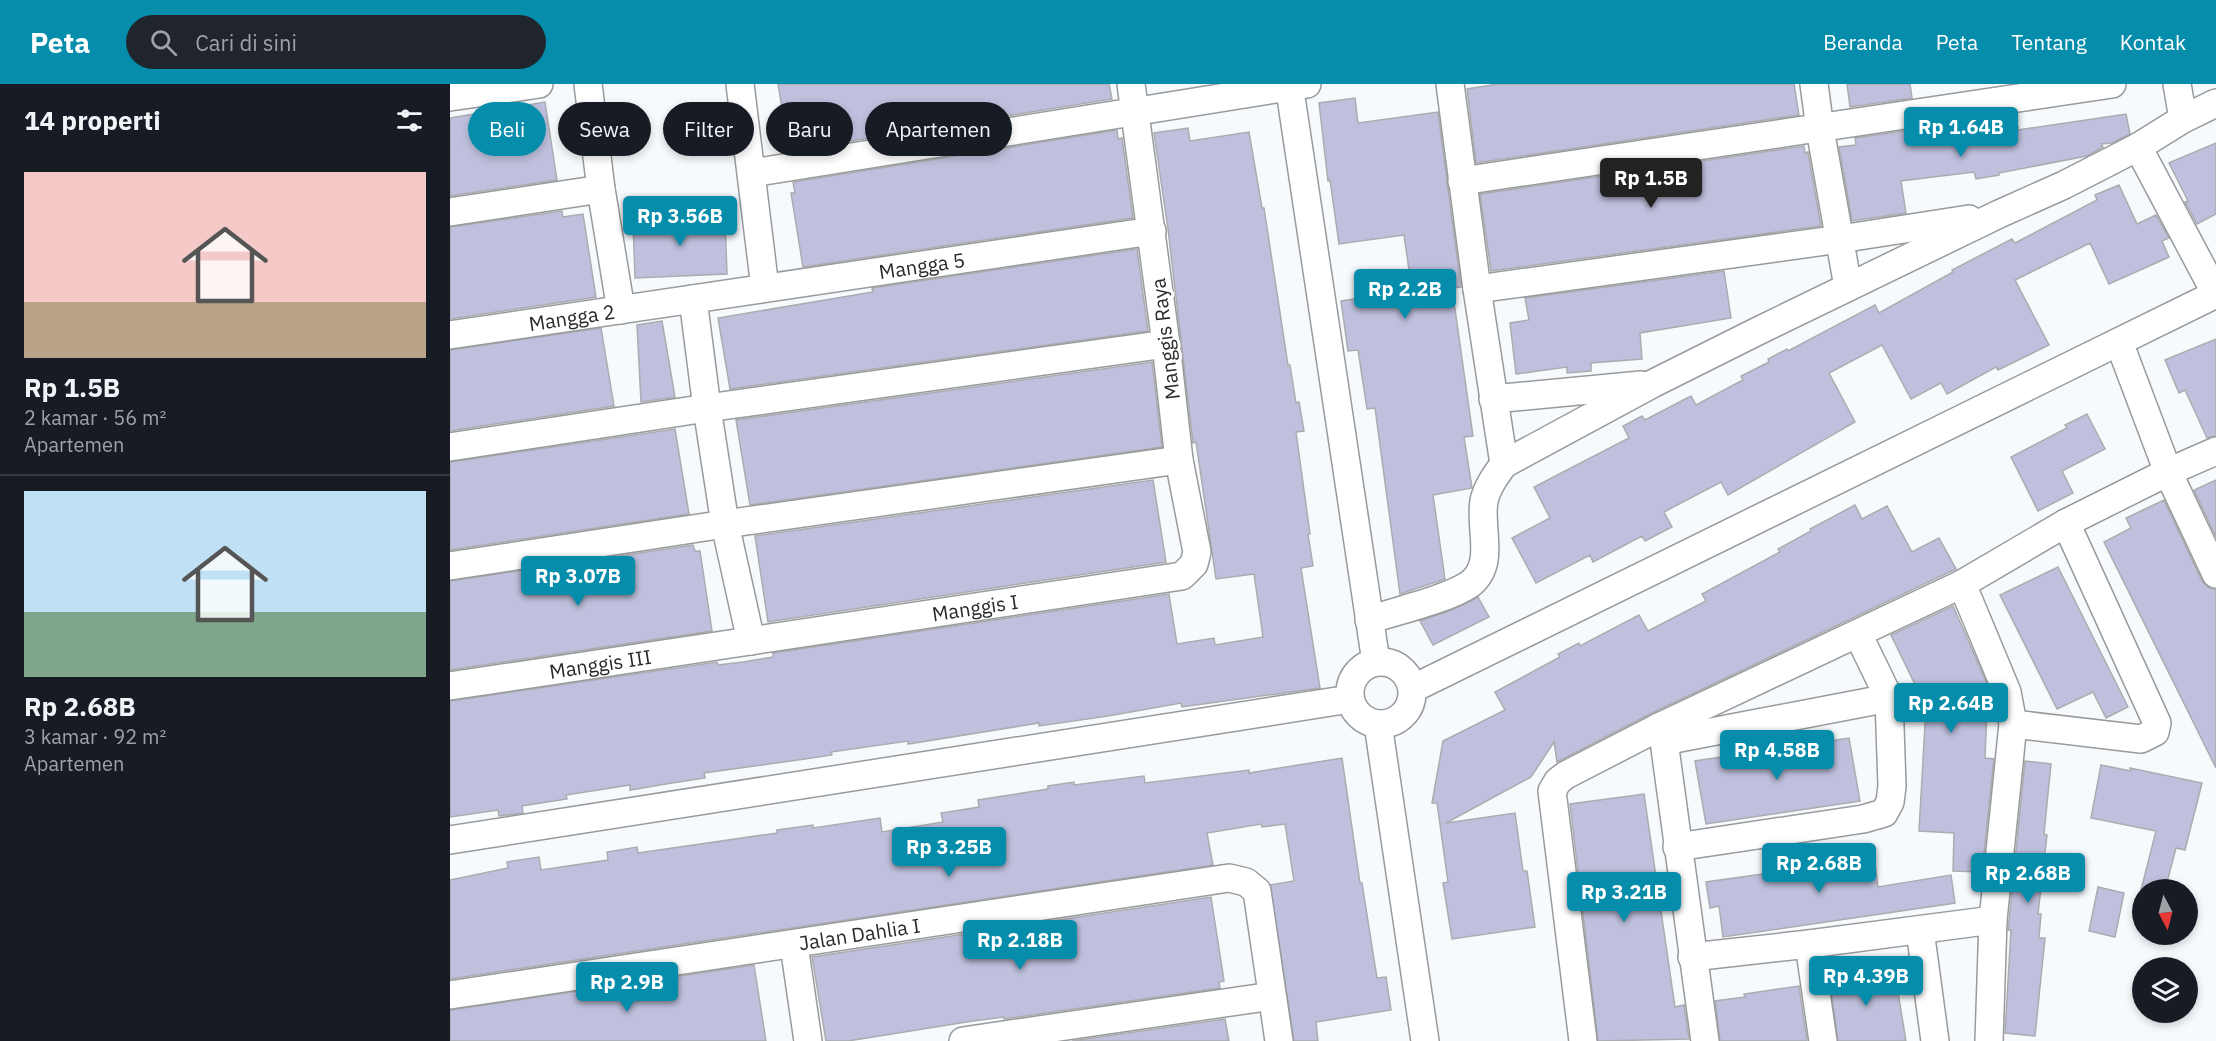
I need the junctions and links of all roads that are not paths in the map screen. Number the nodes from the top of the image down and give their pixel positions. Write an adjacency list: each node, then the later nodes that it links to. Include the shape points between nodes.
1 (539, 84): 10 (street)
2 (588, 84): 18 (street)
3 (740, 84): 16 (street)
4 (1131, 84): 12 (street, Manggis Raya)
5 (1450, 84): 17 (street)
6 (1814, 84): 14 (street)
7 (2112, 84): 14 (street)
8 (2177, 84): 13 (street)
9 (1295, 85): 12 (street); 46 (street)
10 (450, 96)
11 (2216, 103): 13 (street)
12 (1136, 112): 16 (street); 21 (street, Manggis Raya)
13 (2183, 119): 15 (street)
14 (1820, 129): 17 (street); 22 (street)
15 (2138, 147): 20 (street); 26 (street)
16 (752, 173): 24 (street)
17 (1462, 181): 25 (street)
18 (600, 189): 19 (street); 28 (street)
19 (450, 212)
20 (1998, 214): 22 (street); 23 (street)
21 (1152, 231): 24 (street, Mangga 5); 31 (street, Manggis Raya)
22 (1840, 239): 23 (street); 25 (street)
23 (1848, 287): 32 (street)
24 (765, 288): 27 (street, Mangga 5)
25 (1477, 289): 33 (street)
26 (2216, 294): 30 (street)
27 (693, 299): 28 (street, Mangga 2); 34 (street)
28 (621, 310): 29 (street, Mangga 2)
29 (450, 335)
30 (2119, 342): 39 (street); 51 (street)
31 (1167, 344): 34 (street); 37 (street, Manggis Raya)
32 (1652, 384): 33 (street); 38 (street)
33 (1493, 399): 38 (street)
34 (707, 408): 35 (street); 40 (street)
35 (450, 447)
36 (2216, 451): 39 (street)
37 (1179, 460): 40 (street); 42 (street, Manggis Raya, via 1197,552)
38 (1504, 464): 46 (street, via 1493,478 1484,501 1484,565 1478,577 1456,592)
39 (2168, 472): 41 (street); 44 (street)
40 (725, 524): 43 (street); 48 (street)
41 (2066, 524): 45 (street); 55 (street, via 2157,723 2155,732 2141,739)
42 (1194, 564): 48 (street, Manggis I, via 1182,576)
43 (450, 566)
44 (2216, 574)
45 (1962, 584): 47 (street); 55 (street, via 2007,692)
46 (1369, 620): 49 (street)
47 (1858, 634): 52 (street); 56 (street)
48 (751, 641): 50 (street, Manggis III)
49 (1376, 662): 51 (street, via 1396,665 1410,680); 53 (street, via 1361,669 1352,683)
50 (450, 686)
51 (1412, 690): 54 (street, via 1410,706 1403,715)
52 (1889, 698): 56 (street); 58 (street, via 1892,786 1884,813)
53 (1350, 699): 54 (street, via 1360,716); 57 (street)
54 (1378, 724): 69 (street)
55 (2013, 724): 59 (street)
56 (1661, 734): 58 (street); 70 (street, via 1566,775 1552,791)
57 (450, 840)
58 (1677, 847): 63 (street)
59 (1993, 920): 60 (street); 74 (street)
60 (1920, 930): 61 (street); 73 (street)
61 (1809, 944): 63 (street); 72 (street)
62 (794, 945): 64 (street, Jalan Dahlia I); 65 (street, Jalan Dahlia I, via 1229,878 1246,882 1257,891); 66 (street)
63 (1692, 957): 71 (street)
64 (450, 995)
65 (1272, 996): 67 (street); 68 (street, Jalan Dahlia I)
66 (808, 1041)
67 (963, 1041)
68 (1279, 1041)
69 (1425, 1041)
70 (1582, 1041)
71 (1705, 1041)
72 (1823, 1041)
73 (1935, 1041)
74 (1989, 1041)

